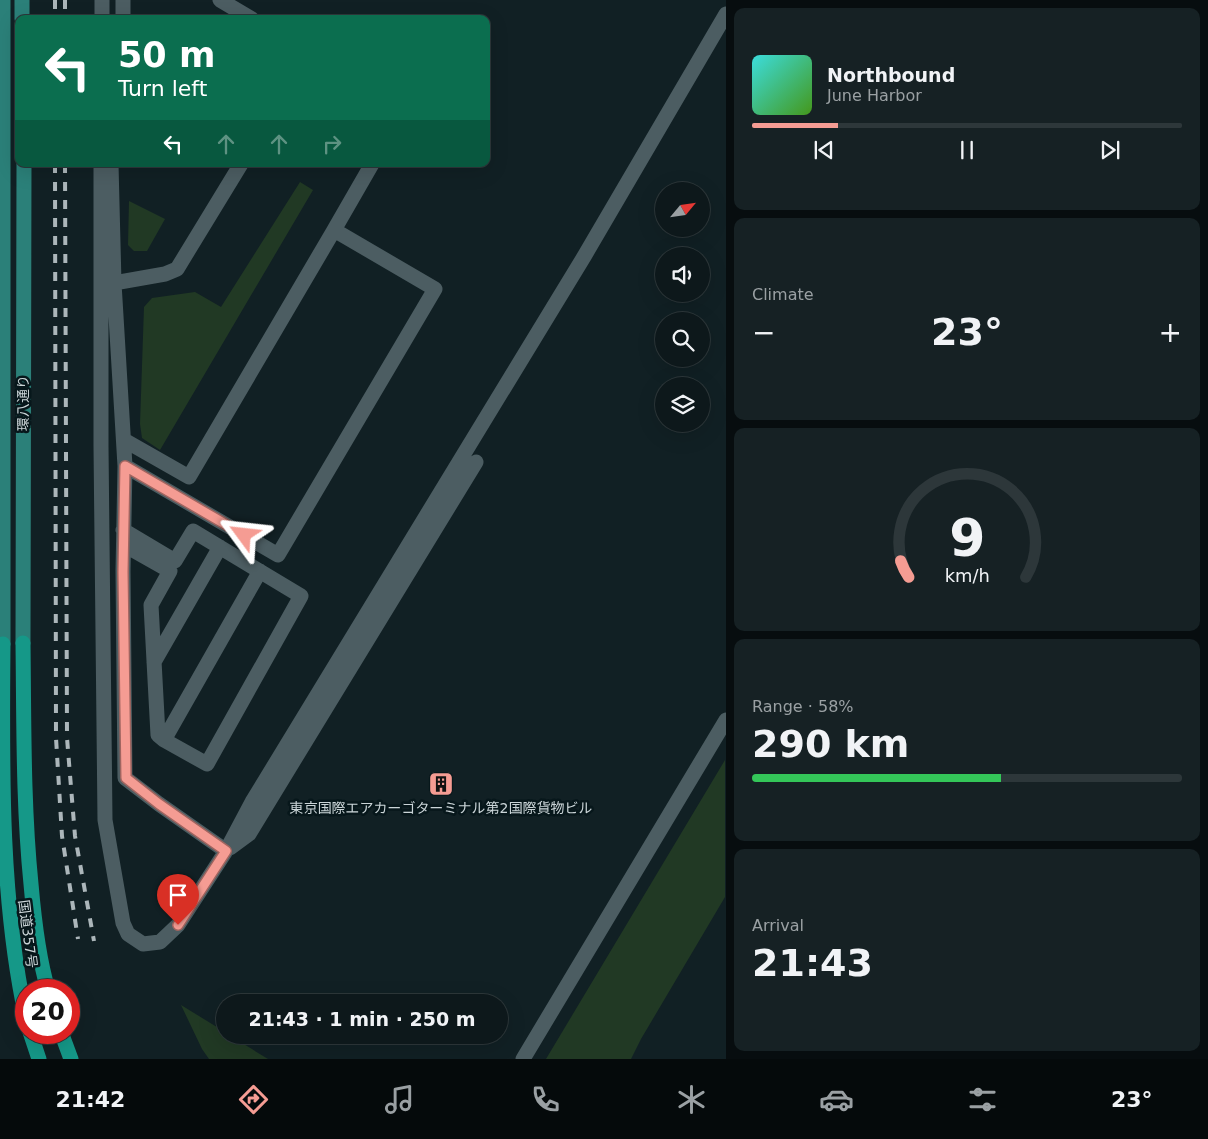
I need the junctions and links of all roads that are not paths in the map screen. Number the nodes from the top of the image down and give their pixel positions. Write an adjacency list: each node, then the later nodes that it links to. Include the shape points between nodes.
1 (3, 0): 25 (main road, 環八通り)
2 (22, 0): 7 (main road)
3 (102, 0): 8 (lane)
4 (123, 0): 9 (lane)
5 (220, 0): 10 (lane)
6 (726, 14): 29 (lane, via 585,255 252,802)
7 (22, 15)
8 (102, 15)
9 (123, 15)
10 (245, 15)
11 (24, 167): 24 (main road, 環八通り)
12 (101, 167): 29 (lane, via 105,820 123,923 128,934 143,944 160,942 178,925)
13 (112, 167): 17 (lane)
14 (239, 167): 17 (lane, via 177,269)
15 (370, 167): 16 (lane)
16 (334, 230): 18 (lane, via 189,477); 20 (lane, via 435,289 278,555)
17 (114, 283): 18 (lane)
18 (124, 440): 20 (lane)
19 (476, 462): 29 (lane, via 249,834)
20 (125, 466): 21 (lane)
21 (123, 538): 22 (lane, via 176,561 193,531); 26 (lane, via 170,571 151,605); 29 (lane, via 126,778)
22 (220, 547): 23 (lane); 26 (lane)
23 (260, 571): 28 (lane); 28 (lane, via 301,596 207,764)
24 (23, 643): 31 (highway, 国道357号, via 27,851 34,916)
25 (2, 644): 30 (highway, 国道357号, via 3,855 7,912)
26 (154, 662): 28 (lane, via 158,735)
27 (726, 720): 36 (lane)
28 (164, 740)
29 (226, 851)
30 (18, 979)
31 (46, 979)
32 (34, 1044): 34 (highway)
33 (65, 1044): 35 (highway)
34 (39, 1059)
35 (71, 1059)
36 (523, 1059)

